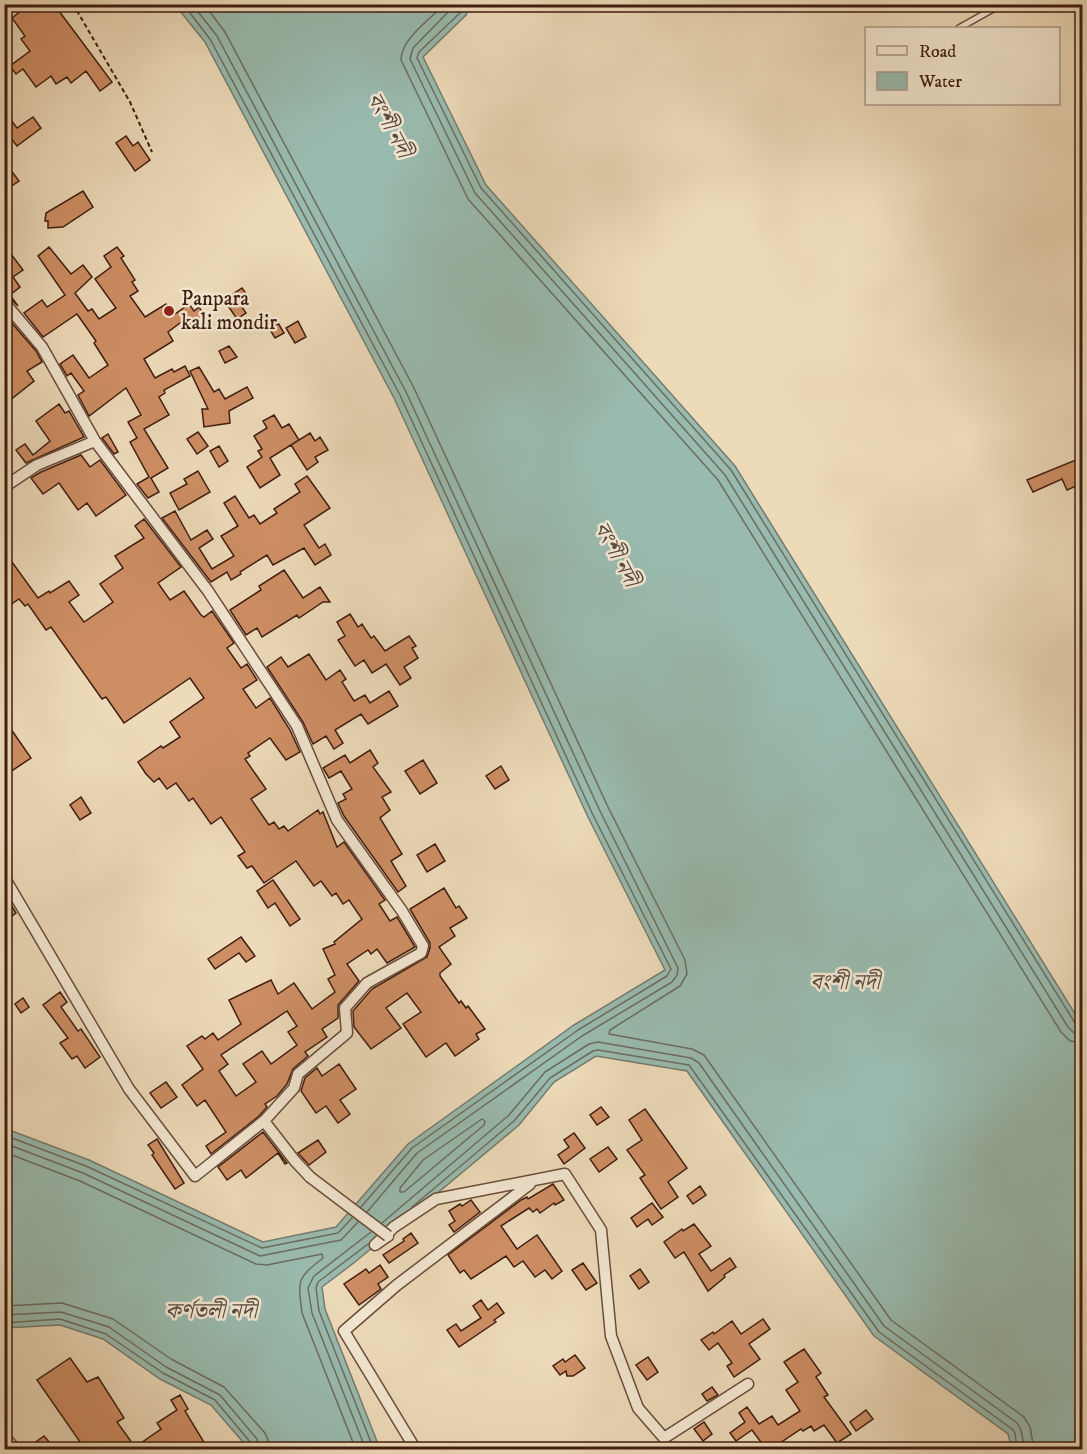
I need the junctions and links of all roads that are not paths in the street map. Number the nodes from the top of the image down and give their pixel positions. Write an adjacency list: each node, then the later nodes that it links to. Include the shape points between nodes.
1 (1002, 4): 2 (lane)
2 (961, 27)
3 (4, 302): 4 (street, via 42,347)
4 (95, 441): 5 (street, via 37,465); 7 (street, via 208,591 297,726 337,820 423,946 421,953 367,983 345,1008 347,1033 298,1074 294,1088)
5 (4, 488)
6 (4, 877): 7 (street, via 129,1089 195,1176)
7 (264, 1121): 8 (street, bridge, via 310,1176 388,1236 375,1245 394,1227 436,1199)
8 (532, 1182): 9 (street, via 565,1174 601,1230 610,1336 638,1408 664,1438); 12 (street, via 397,1285 344,1331)
9 (748, 1384)
10 (4, 1436): 11 (street)
11 (16, 1449)
12 (416, 1449)

